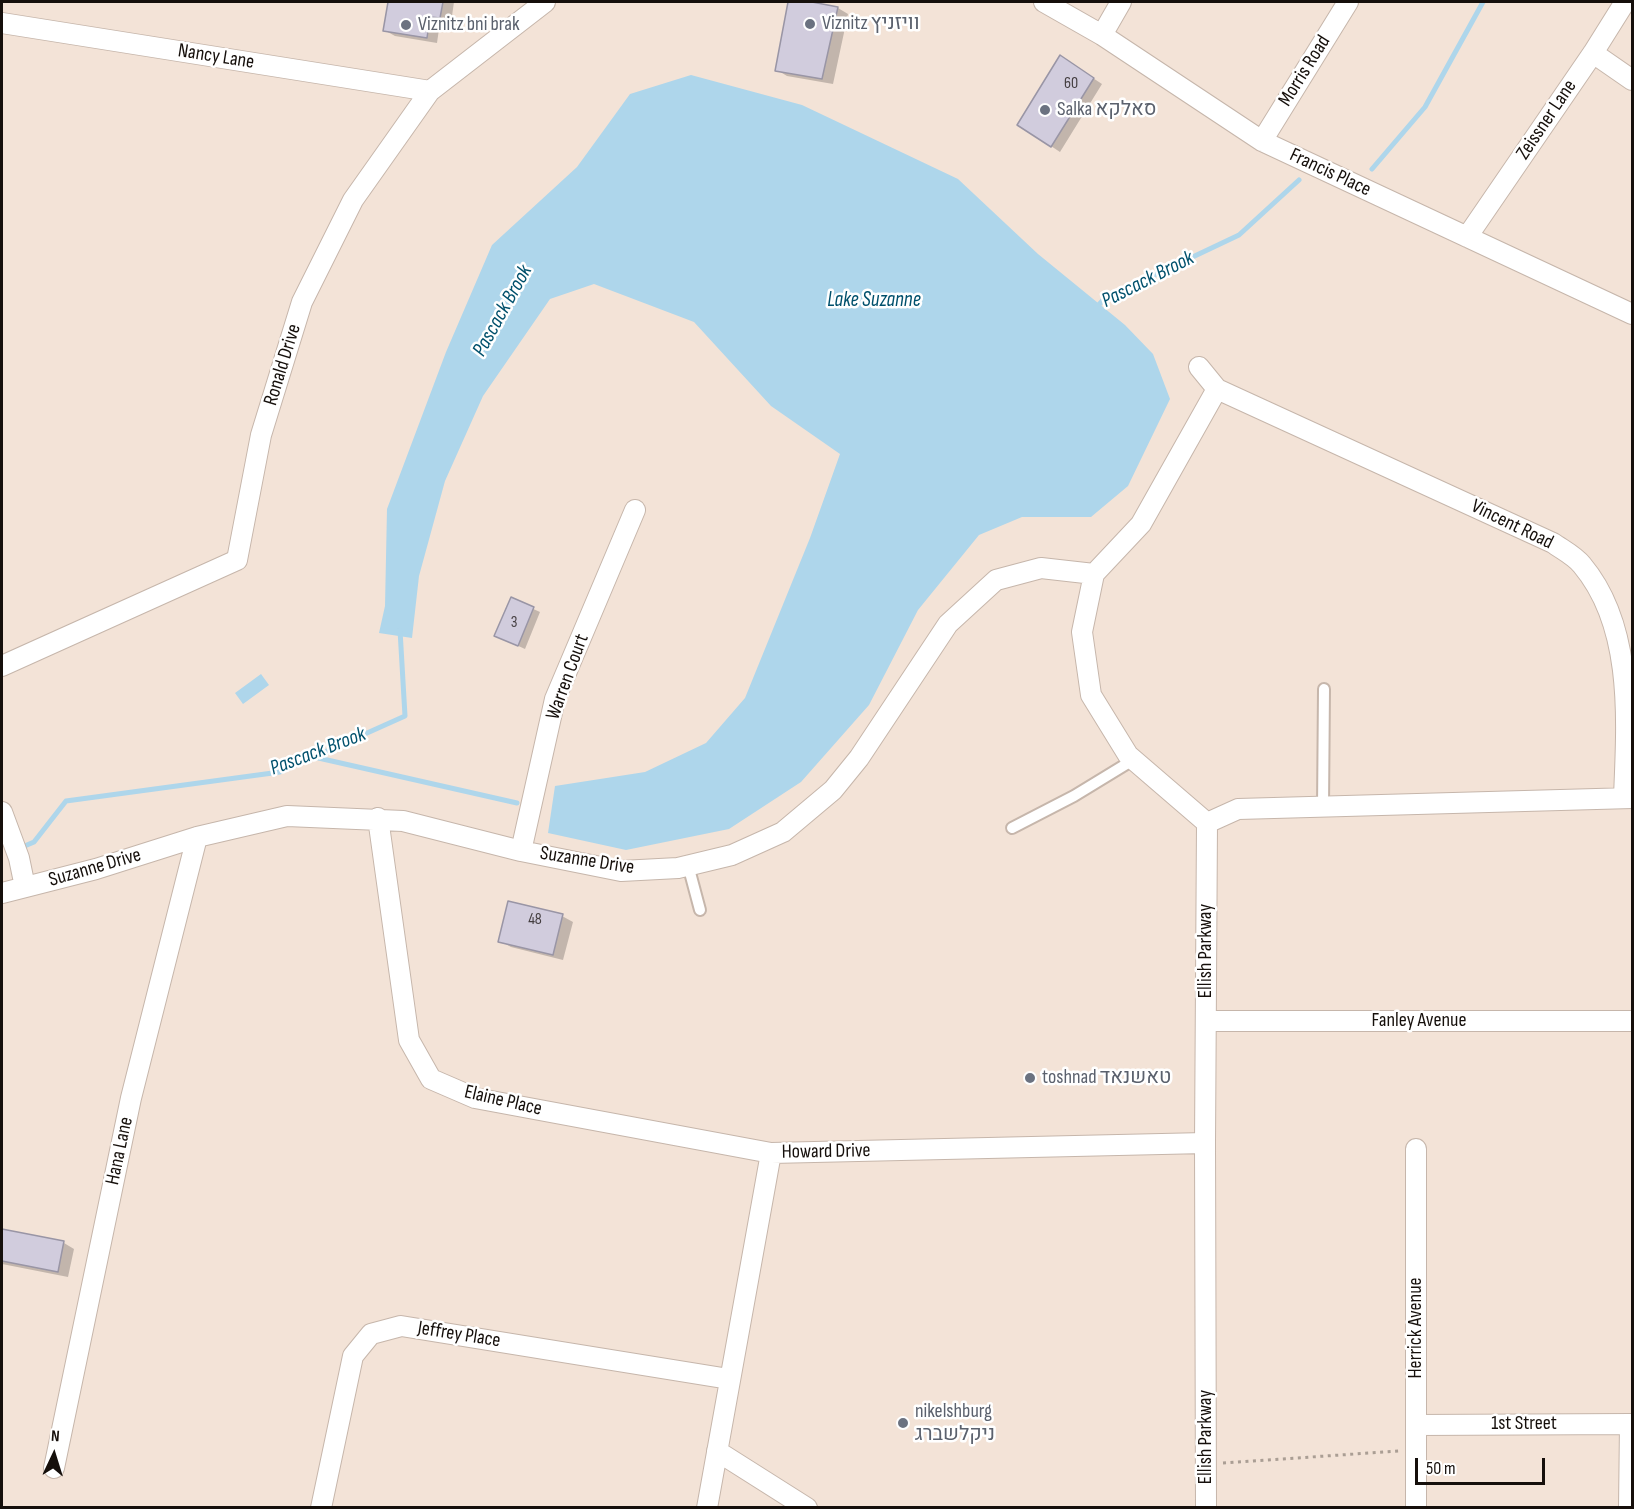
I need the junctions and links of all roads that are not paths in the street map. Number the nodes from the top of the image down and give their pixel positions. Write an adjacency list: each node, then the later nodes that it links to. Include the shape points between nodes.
1 (545, 2): 10 (street, Ronald Drive)
2 (1044, 2): 7 (street, Francis Place)
3 (1121, 2): 7 (street)
4 (1348, 2): 11 (street, Morris Road)
5 (1625, 2): 8 (street, Zeissner Lane)
6 (2, 23): 10 (street, Nancy Lane)
7 (1102, 35): 11 (street, Francis Place)
8 (1593, 54): 9 (street); 12 (street, Zeissner Lane)
9 (1632, 80)
10 (430, 91): 18 (street, Ronald Drive, via 353,200 302,302 261,435 237,560)
11 (1262, 141): 12 (street, Francis Place)
12 (1467, 237): 13 (street, Francis Place)
13 (1632, 314)
14 (1199, 367): 15 (street, Vincent Road)
15 (1217, 389): 17 (street, via 1141,524); 21 (street, Vincent Road, via 1553,543 1582,564 1614,616 1623,656 1628,703)
16 (635, 510): 28 (street, Warren Court, via 555,699)
17 (1094, 574): 20 (street, via 1082,632 1091,695); 29 (street, Suzanne Drive, via 1041,568 996,580 948,624 859,758 832,790 783,832 732,855)
18 (2, 666)
19 (1324, 689): 22 (lane)
20 (1134, 760): 25 (street); 26 (lane)
21 (1628, 798): 22 (street)
22 (1323, 807): 25 (street, via 1238,809)
23 (2, 812): 30 (street)
24 (378, 818): 27 (street, Suzanne Drive, via 287,816); 28 (street, Suzanne Drive); 37 (street, Elaine Place, via 409,1040 431,1079 475,1098)
25 (1207, 823): 33 (street, Ellish Parkway)
26 (1012, 828)
27 (197, 837): 30 (street, Suzanne Drive); 42 (street, Hana Lane, via 131,1098)
28 (521, 850): 29 (street, Suzanne Drive, via 621,871)
29 (688, 865): 32 (lane)
30 (25, 887): 31 (street, Suzanne Drive)
31 (2, 893)
32 (700, 910)
33 (1206, 1021): 34 (street, Fanley Avenue); 35 (street, Ellish Parkway)
34 (1632, 1021)
35 (1204, 1143): 37 (street, Howard Drive); 46 (street, Ellish Parkway)
36 (1416, 1149): 40 (street, Herrick Avenue)
37 (771, 1153): 38 (street, Howard Drive)
38 (729, 1379): 41 (street, Howard Drive); 43 (street, Jeffrey Place, via 401,1326 371,1334 353,1356)
39 (1631, 1424): 40 (street, 1st Street); 48 (street)
40 (1416, 1425): 47 (street, Herrick Avenue)
41 (717, 1451): 44 (street, Howard Drive); 45 (street)
42 (54, 1468)
43 (321, 1508)
44 (707, 1508)
45 (807, 1508)
46 (1206, 1508)
47 (1416, 1508)
48 (1629, 1508)

